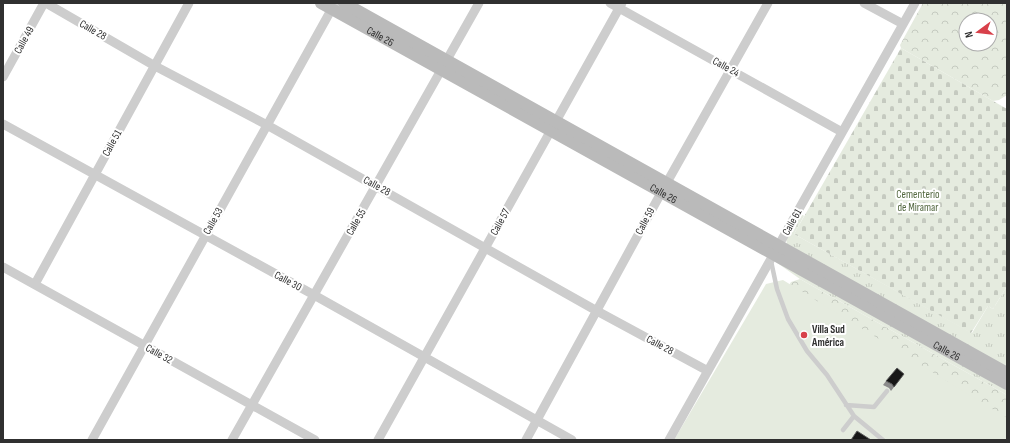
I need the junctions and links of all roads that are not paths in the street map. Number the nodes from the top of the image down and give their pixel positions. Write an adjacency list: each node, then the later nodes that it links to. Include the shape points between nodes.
1 (45, 3): 12 (street, Calle 28); 15 (street, Calle 49)
2 (189, 3): 12 (street, Calle 51)
3 (344, 3): 13 (main road, Calle 26)
4 (479, 3): 13 (street, Calle 55)
5 (610, 3): 10 (street, Calle 24)
6 (768, 3): 14 (street, Calle 59)
7 (864, 3): 11 (street)
8 (915, 3): 11 (street, Calle 61)
9 (329, 5): 13 (main road, Calle 26); 17 (street, Calle 53)
10 (621, 6): 14 (street, Calle 24); 18 (street, Calle 57)
11 (903, 24): 19 (street, Calle 61)
12 (155, 66): 17 (street, Calle 28); 20 (street, Calle 51)
13 (444, 66): 18 (main road, Calle 26); 21 (street, Calle 55)
14 (730, 69): 19 (street, Calle 24); 22 (street, Calle 59)
15 (3, 77)
16 (3, 124): 20 (street, Calle 30)
17 (267, 124): 21 (street, Calle 28); 23 (street, Calle 53)
18 (554, 127): 22 (main road, Calle 26); 24 (street, Calle 57)
19 (842, 132): 25 (street, Calle 61)
20 (95, 174): 23 (street, Calle 30); 27 (street, Calle 51)
21 (376, 186): 24 (street, Calle 28); 28 (street, Calle 55)
22 (663, 188): 25 (main road, Calle 26); 29 (street, Calle 59)
23 (205, 236): 28 (street, Calle 30); 30 (street, Calle 53)
24 (486, 248): 29 (street, Calle 28); 31 (street, Calle 57)
25 (774, 253): 32 (street, Calle 61); 33 (main road, Calle 26); 34 (main road, Calle 26); 37 (lane, via 777,289 788,319 807,351 827,375)
26 (3, 267): 27 (street, Calle 32)
27 (35, 284): 30 (street, Calle 32)
28 (314, 295): 31 (street, Calle 30); 36 (street, Calle 55)
29 (597, 311): 32 (street, Calle 28); 39 (street, Calle 59)
30 (144, 346): 36 (street, Calle 32); 41 (street, Calle 53)
31 (424, 358): 39 (street, Calle 30); 44 (street, Calle 57)
32 (708, 371): 47 (street, Calle 61)
33 (1007, 373)
34 (1007, 384)
35 (887, 391): 37 (lane, via 874,407)
36 (251, 405): 42 (street, Calle 55); 43 (street, Calle 32)
37 (846, 405): 38 (lane)
38 (854, 416): 40 (lane); 48 (lane)
39 (537, 420): 45 (street, Calle 59); 46 (street, Calle 30)
40 (843, 430)
41 (92, 440)
42 (232, 440)
43 (315, 440)
44 (378, 440)
45 (526, 440)
46 (572, 440)
47 (669, 440)
48 (883, 440)

